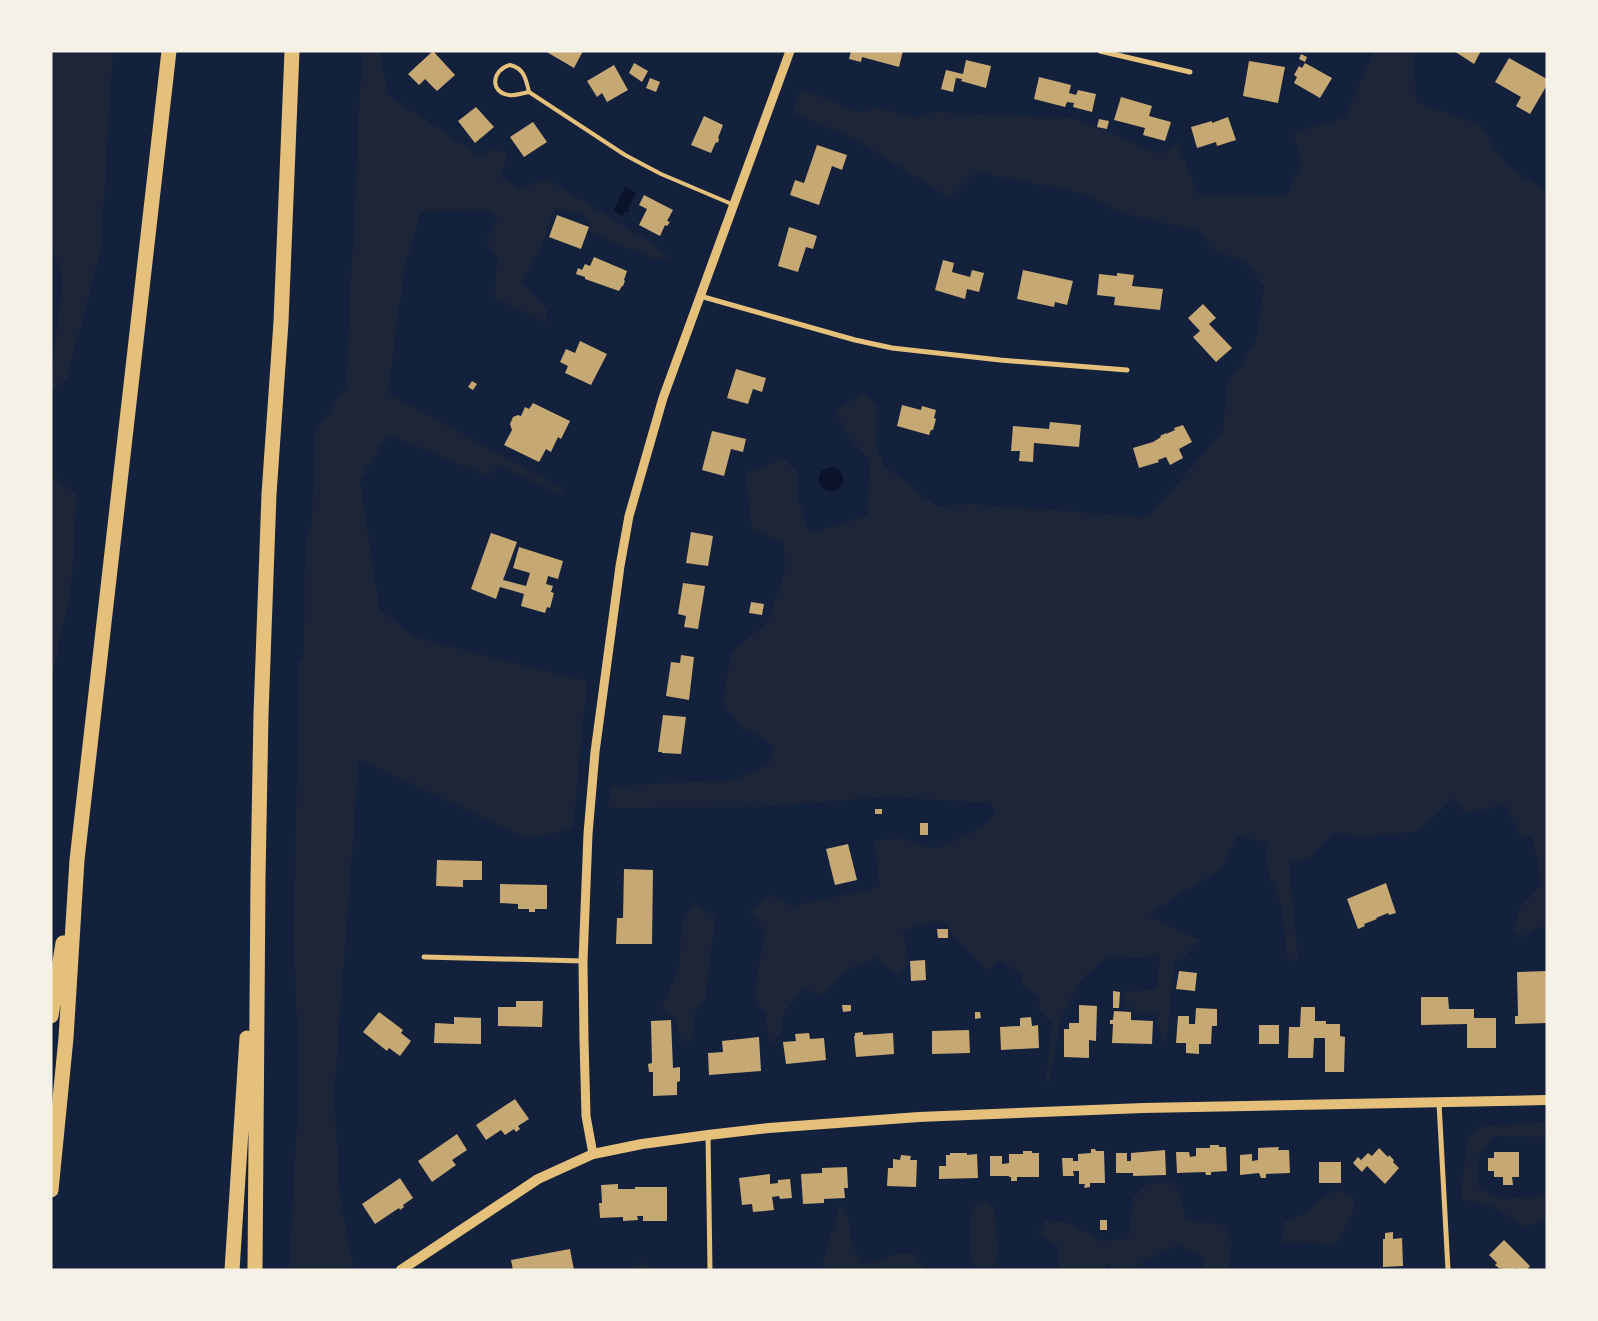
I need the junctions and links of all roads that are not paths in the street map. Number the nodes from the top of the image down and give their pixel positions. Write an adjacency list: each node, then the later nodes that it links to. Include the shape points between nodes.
1 (169, 51): 10 (highway)
2 (292, 51): 11 (highway, via 282,322 268,494)
3 (790, 51): 7 (street)
4 (1100, 51): 5 (street)
5 (1190, 72)
6 (529, 92): 6 (lane, via 519,69 510,66 497,73 496,87 503,94 512,96); 7 (lane, via 625,156)
7 (734, 205): 8 (street)
8 (700, 296): 9 (street, via 892,348); 13 (street, via 660,407 629,516 620,566 595,752)
9 (1127, 370)
10 (77, 860): 14 (highway); 19 (highway, via 66,1038)
11 (258, 879): 20 (highway); 21 (highway)
12 (424, 957): 13 (street)
13 (583, 961): 18 (street, via 586,1116)
14 (51, 1016)
15 (1547, 1100): 16 (main road)
16 (1439, 1103): 17 (main road, via 1142,1108 833,1123); 24 (street)
17 (708, 1135): 18 (main road); 23 (street)
18 (593, 1154): 22 (main road, via 538,1179)
19 (51, 1190)
20 (232, 1270)
21 (255, 1270)
22 (401, 1270)
23 (710, 1270)
24 (1448, 1270)

